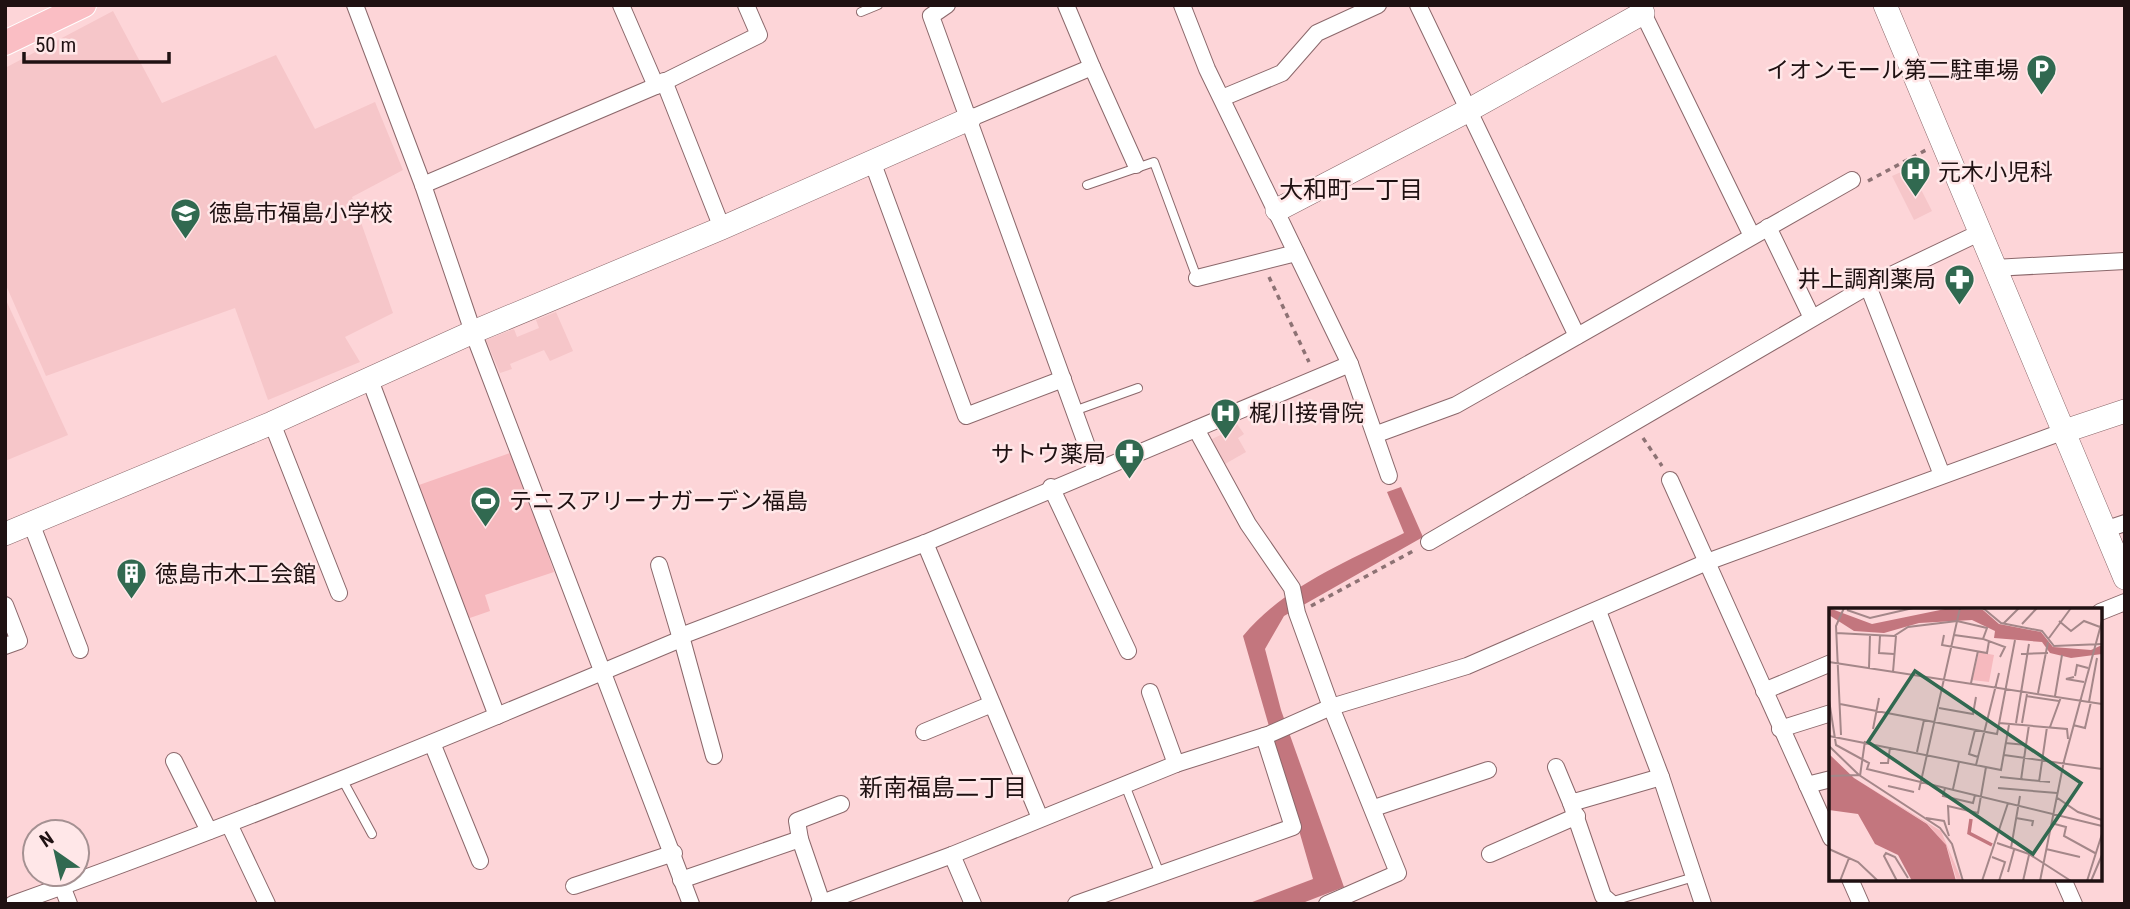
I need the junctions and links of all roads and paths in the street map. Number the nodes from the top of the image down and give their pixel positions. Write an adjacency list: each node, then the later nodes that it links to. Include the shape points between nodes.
1 (84, 5): 14 (main road)
2 (355, 5): 24 (street)
3 (621, 5): 16 (street)
4 (746, 5): 16 (street, via 759,35)
5 (878, 5): 13 (lane)
6 (947, 5): 19 (street, via 931,16)
7 (1066, 5): 15 (street)
8 (1182, 5): 17 (street)
9 (1378, 5): 17 (street, via 1317,33 1282,73)
10 (1418, 5): 18 (street)
11 (1885, 5): 20 (street)
12 (1646, 8): 18 (street); 30 (street)
13 (861, 12)
14 (5, 43)
15 (1092, 67): 19 (street); 22 (street)
16 (660, 83): 24 (street); 28 (street)
17 (1222, 99): 26 (street)
18 (1469, 110): 26 (street); 39 (street)
19 (969, 119): 21 (street); 41 (street)
20 (1941, 142): 23 (path, via 1859,186); 29 (street)
21 (872, 161): 28 (street); 41 (street, via 966,415)
22 (1136, 165): 25 (lane); 35 (lane, via 1154,162)
23 (1852, 180): 27 (street)
24 (423, 185): 38 (street)
25 (1087, 185)
26 (1277, 210): 31 (street)
27 (1768, 227): 30 (street); 37 (street)
28 (722, 228): 38 (street)
29 (1979, 233): 34 (street); 36 (street)
30 (1752, 236): 39 (street)
31 (1296, 253): 33 (street); 40 (street)
32 (2125, 261): 34 (street)
33 (1263, 263): 35 (street); 43 (path)
34 (1994, 268): 50 (street)
35 (1197, 278)
36 (1868, 286): 37 (street); 53 (street)
37 (1812, 318): 48 (street)
38 (473, 332): 42 (street); 76 (street)
39 (1577, 336): 51 (street, via 1455,405)
40 (1350, 364): 43 (street); 51 (street)
41 (1063, 379): 45 (street)
42 (370, 380): 47 (street); 82 (street)
43 (1317, 380): 49 (street)
44 (1138, 388): 45 (lane)
45 (1074, 411): 52 (street)
46 (2125, 411): 50 (street)
47 (272, 423): 57 (street); 65 (street)
48 (1633, 423): 55 (path); 60 (street)
49 (1196, 429): 52 (street); 70 (street, via 1292,592)
50 (2062, 432): 53 (street); 58 (street)
51 (1377, 434): 54 (street)
52 (1096, 471): 56 (street)
53 (1942, 475): 62 (street)
54 (1389, 476)
55 (1670, 480): 62 (street)
56 (1051, 488): 61 (street); 74 (street)
57 (31, 523): 59 (street); 73 (street)
58 (2114, 527): 64 (street)
59 (5, 534)
60 (1429, 542): 70 (path)
61 (925, 543): 71 (street); 79 (street)
62 (1707, 562): 69 (street); 77 (street)
63 (659, 565): 71 (street)
64 (2125, 578)
65 (339, 593)
66 (2125, 602): 68 (street)
67 (5, 605): 72 (street, via 19,641)
68 (2102, 610)
69 (1598, 611): 80 (street, via 1467,666); 92 (street)
70 (1297, 613): 80 (street)
71 (681, 637): 76 (street); 87 (street)
72 (5, 646)
73 (80, 650)
74 (1128, 651)
75 (1829, 664): 77 (street)
76 (602, 672): 82 (street); 106 (street)
77 (1764, 691): 83 (street)
78 (1150, 692): 89 (street)
79 (992, 704): 84 (street); 100 (street)
80 (1331, 707): 85 (street); 98 (street)
81 (1829, 714): 83 (street)
82 (497, 716): 86 (street)
83 (1780, 729): 96 (street)
84 (924, 732)
85 (1267, 735): 89 (street); 110 (street, via 1293,827)
86 (432, 743): 93 (street); 109 (street)
87 (714, 756)
88 (174, 761): 102 (street)
89 (1176, 764): 95 (street)
90 (1556, 767): 99 (street)
91 (1488, 770): 98 (street)
92 (1661, 777): 99 (street); 112 (street)
93 (342, 779): 101 (street); 103 (lane)
94 (1829, 780): 96 (street)
95 (1125, 785): 100 (street); 110 (lane)
96 (1807, 785): 104 (street)
97 (841, 804): 105 (street, via 797,821)
98 (1374, 808): 118 (street, via 1398,873)
99 (1574, 809): 107 (street); 119 (street, via 1600,887)
100 (1040, 818): 108 (street)
101 (229, 824): 102 (street); 122 (street)
102 (209, 831): 111 (street)
103 (372, 834)
104 (1829, 834)
105 (800, 839): 113 (street); 120 (street)
106 (674, 853): 113 (street); 116 (street)
107 (1490, 853)
108 (952, 855): 120 (street); 124 (street)
109 (480, 861)
110 (1160, 874): 125 (street)
111 (91, 875)
112 (1694, 877): 119 (lane); 127 (street)
113 (681, 880): 123 (street)
114 (1851, 881): 128 (street)
115 (2064, 881): 129 (street)
116 (573, 886)
117 (57, 888): 121 (street)
118 (1360, 898): 126 (street)
119 (1610, 902)
120 (820, 903)
121 (13, 904)
122 (267, 904)
123 (691, 904)
124 (973, 904)
125 (1076, 904)
126 (1327, 904)
127 (1703, 904)
128 (1861, 904)
129 (2074, 904)

